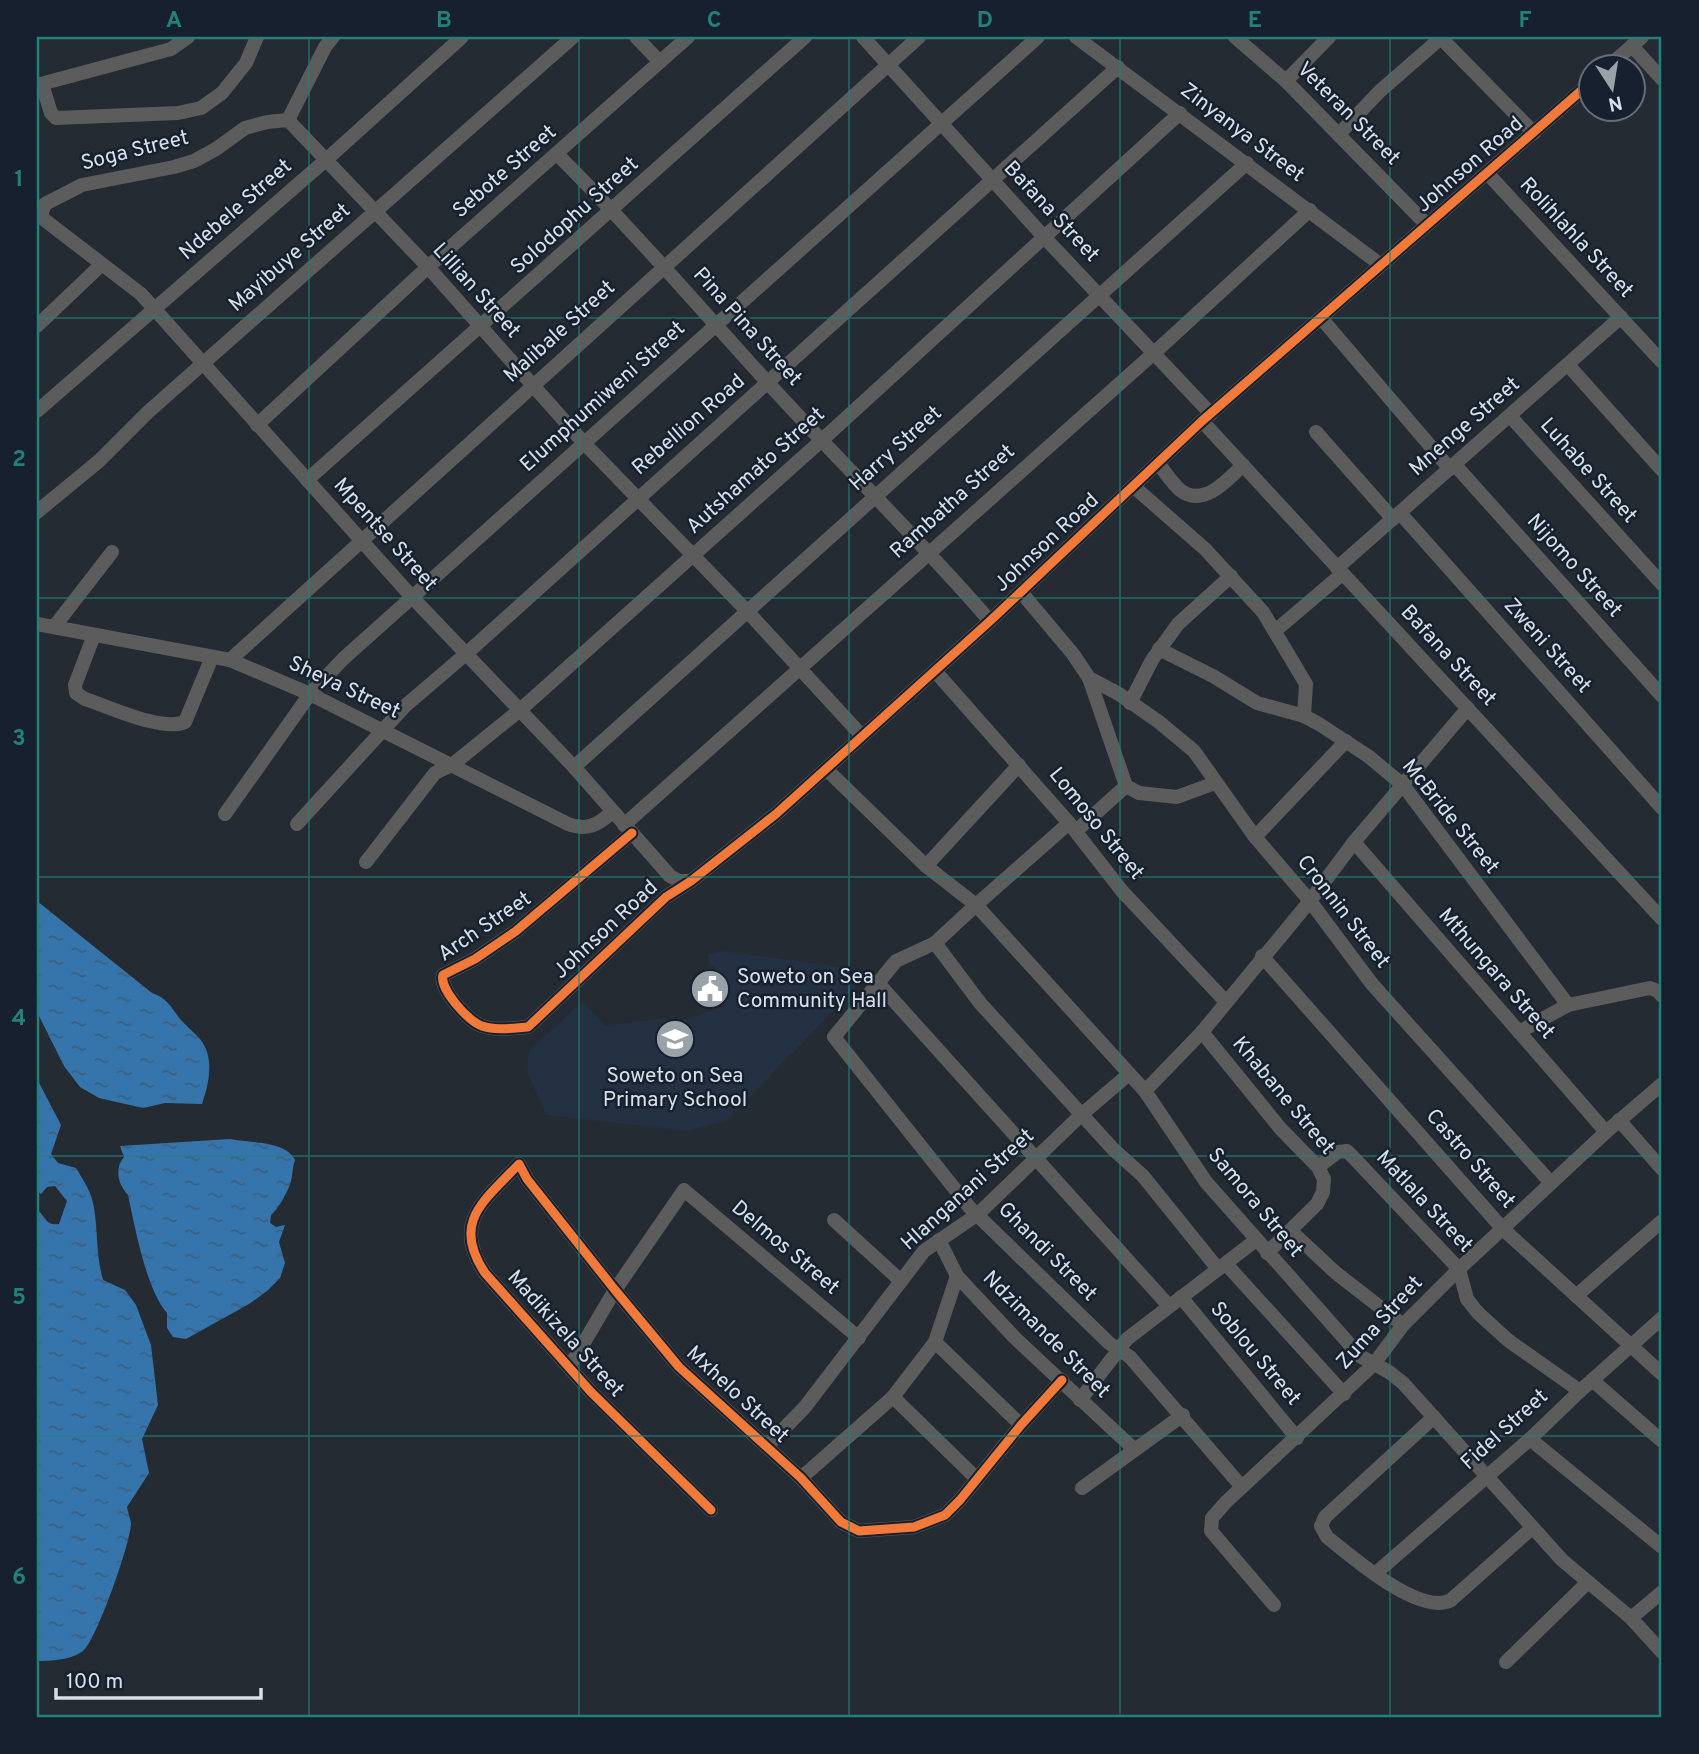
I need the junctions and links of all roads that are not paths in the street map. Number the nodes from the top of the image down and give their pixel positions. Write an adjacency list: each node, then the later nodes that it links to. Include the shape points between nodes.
1 (188, 37): 22 (street, via 171,49)
2 (257, 37): 22 (street, via 246,62 222,93 189,112 56,118)
3 (333, 37): 25 (street)
4 (461, 37): 30 (street, Ndebele Street)
5 (573, 37): 36 (street, Mayibuye Street)
6 (636, 37): 17 (street)
7 (688, 37): 17 (street, Sebote Street)
8 (805, 37): 34 (street, Solodophu Street)
9 (863, 37): 18 (street, Bafana Street)
10 (919, 37): 18 (street, Malibale Street)
11 (1038, 37): 26 (street, Elumphumiweni Street)
12 (1076, 37): 19 (street, Zinyanya Street)
13 (1235, 37): 21 (street, Veteran Street)
14 (1329, 37): 21 (street)
15 (1441, 37): 27 (street); 28 (street)
16 (1637, 41): 20 (street)
17 (660, 62): 29 (street, Sebote Street)
18 (889, 65): 26 (street, Bafana Street); 42 (street, Malibale Street)
19 (1118, 67): 24 (street, Zinyanya Street); 33 (street, Rebellion Road)
20 (1662, 79)
21 (1286, 81): 28 (street, Veteran Street)
22 (39, 85)
23 (1576, 96): 27 (street, Johnson Road)
24 (1180, 113): 31 (street, Zinyanya Street); 39 (street, Autshamato Street)
25 (288, 120): 30 (street, Lillian Street); 37 (street, Soga Street, via 245,128 194,161 82,185 45,204)
26 (940, 122): 33 (street, Bafana Street); 49 (street, Elumphumiweni Street)
27 (1534, 133): 32 (street, Johnson Road)
28 (1339, 134): 38 (street, Veteran Street)
29 (557, 154): 34 (street, Pina Pina Street); 43 (street, Sebote Street)
30 (327, 159): 36 (street, Lillian Street); 45 (street, Ndebele Street)
31 (1247, 163): 35 (street, Zinyanya Street); 44 (street, Harry Street)
32 (1488, 174): 38 (street, Johnson Road); 47 (street, Rolihlahla Street)
33 (993, 181): 39 (street, Bafana Street); 55 (street, Rebellion Road)
34 (613, 210): 42 (street, Pina Pina Street); 50 (street, Solodophu Street)
35 (1310, 211): 41 (street, Zinyanya Street); 51 (street, Rambatha Street)
36 (375, 212): 43 (street, Lillian Street); 53 (street, Mayibuye Street)
37 (42, 218): 40 (street, Mpentse Street)
38 (1427, 225): 41 (street, Johnson Road)
39 (1045, 238): 44 (street, Bafana Street); 62 (street, Autshamato Street)
40 (102, 265): 45 (street, Mpentse Street); 46 (street)
41 (1381, 265): 48 (street, Johnson Road)
42 (664, 266): 49 (street, Pina Pina Street); 56 (street, Malibale Street)
43 (428, 267): 50 (street, Lillian Street); 60 (street, Sebote Street)
44 (1100, 294): 51 (street, Bafana Street); 70 (street, Harry Street)
45 (155, 309): 53 (street, Mpentse Street); 57 (street, Ndebele Street)
46 (40, 316)
47 (1621, 317): 52 (street, Rolihlahla Street); 54 (street, Mnenge Street)
48 (1321, 318): 59 (street, Johnson Road); 66 (street, Nijomo Street)
49 (716, 324): 55 (street, Pina Pina Street); 63 (street, Elumphumiweni Street)
50 (482, 326): 56 (street, Lillian Street); 68 (street, Solodophu Street)
51 (1154, 353): 59 (street, Bafana Street); 75 (street, Rambatha Street)
52 (1662, 362)
53 (203, 363): 60 (street, Mpentse Street); 72 (street, Mayibuye Street)
54 (1568, 365): 58 (street, Mnenge Street); 67 (street)
55 (768, 383): 62 (street, Pina Pina Street); 71 (street, Rebellion Road)
56 (533, 386): 63 (street, Lillian Street); 74 (street, Malibale Street)
57 (37, 411)
58 (1510, 416): 66 (street, Mnenge Street); 80 (street, Luhabe Street)
59 (1207, 417): 64 (street, Johnson Road); 65 (street, Bafana Street)
60 (257, 425): 68 (street, Mpentse Street)
61 (1316, 432): 73 (street, Zweni Street)
62 (822, 440): 70 (street, Pina Pina Street); 77 (street, Autshamato Street)
63 (584, 443): 71 (street, Lillian Street); 82 (street, Elumphumiweni Street)
64 (1158, 463): 65 (street, via 1181,491 1195,495 1220,487); 69 (street, Johnson Road)
65 (1243, 465): 78 (street, Bafana Street)
66 (1452, 467): 73 (street, Mnenge Street); 97 (street, Nijomo Street)
67 (1662, 470)
68 (307, 480): 74 (street, Mpentse Street)
69 (1133, 486): 79 (street); 81 (street, Johnson Road)
70 (875, 496): 75 (street, Pina Pina Street); 83 (street, Harry Street)
71 (637, 499): 77 (street, Lillian Street); 90 (street, Rebellion Road)
72 (37, 512)
73 (1396, 516): 78 (street, Mnenge Street); 112 (street, Zweni Street)
74 (361, 540): 82 (street, Mpentse Street); 92 (street, Malibale Street)
75 (929, 551): 84 (street, Pina Pina Street); 93 (street, Rambatha Street)
76 (112, 552): 86 (street)
77 (693, 556): 83 (street, Lillian Street); 100 (street, Autshamato Street)
78 (1340, 571): 87 (street, Mnenge Street); 99 (street, Bafana Street)
79 (1231, 576): 87 (street); 89 (street, via 1194,608)
80 (1662, 584)
81 (1021, 592): 84 (street, Johnson Road); 95 (street)
82 (412, 597): 90 (street, Mpentse Street); 96 (street, Elumphumiweni Street)
83 (747, 611): 93 (street, Lillian Street); 107 (street, Harry Street)
84 (990, 621): 94 (street, Johnson Road)
85 (37, 624): 86 (street, Sheya Street)
86 (54, 627): 88 (street, Sheya Street)
87 (1275, 631): 101 (street, via 1306,684)
88 (94, 635): 91 (street, Sheya Street); 91 (street, via 76,693 159,723 185,722)
89 (1159, 649): 98 (street); 101 (street, McBride Street, via 1267,708)
90 (467, 653): 100 (street, Mpentse Street); 102 (street, Rebellion Road, via 405,706)
91 (212, 657): 92 (street, Sheya Street)
92 (230, 660): 96 (street, Sheya Street)
93 (800, 667): 103 (street, Lillian Street); 117 (street, Rambatha Street)
94 (935, 671): 103 (street, Johnson Road); 106 (street, Lomoso Street)
95 (1089, 678): 98 (street, Cronnin Street); 111 (street)
96 (310, 694): 102 (street, Sheya Street); 114 (street, Elumphumiweni Street)
97 (1662, 696)
98 (1130, 703): 109 (street, Cronnin Street, via 1189,746)
99 (1468, 708): 110 (street); 125 (street, Bafana Street)
100 (520, 710): 105 (street, Autshamato Street); 107 (street, Mpentse Street)
101 (1304, 716): 104 (street, McBride Street)
102 (385, 730): 105 (street, Sheya Street); 115 (street, Rebellion Road)
103 (862, 736): 108 (street, Johnson Road)
104 (1346, 741): 110 (street, McBride Street); 118 (street)
105 (452, 765): 113 (street, Sheya Street, via 576,827 597,824); 120 (street, Autshamato Street, via 435,773)
106 (1019, 765): 116 (street, Lomoso Street); 121 (street)
107 (573, 766): 113 (street, Mpentse Street)
108 (826, 769): 121 (street, Samora Street); 122 (street, Johnson Road)
109 (1215, 783): 111 (street, via 1177,797 1139,793); 118 (street, Cronnin Street)
110 (1403, 785): 119 (street); 131 (street, McBride Street)
111 (1126, 786): 116 (street)
112 (1662, 808)
113 (612, 811): 117 (street, Mpentse Street)
114 (225, 814)
115 (297, 824)
116 (1072, 827): 124 (street); 130 (street, Lomoso Street, via 1122,891)
117 (628, 829): 122 (street, Mpentse Street, via 670,877); 132 (street, Arch Street, via 516,931 443,975 449,995 478,1025)
118 (1255, 836): 123 (street, Cronnin Street)
119 (1354, 842): 123 (street); 134 (street, Mthungara Street)
120 (366, 862)
121 (926, 866): 124 (street, Samora Street)
122 (691, 881): 132 (street, Johnson Road, via 666,897)
123 (1310, 901): 127 (street); 145 (street, Cronnin Street, via 1372,984)
124 (976, 905): 126 (street); 135 (street, Samora Street)
125 (1662, 919)
126 (935, 943): 128 (street, via 896,961); 138 (street, via 980,1003)
127 (1262, 956): 130 (street); 149 (street, Castro Street)
128 (877, 982): 141 (street, Soblou Street); 146 (street, Ghandi Street, via 834,1037)
129 (1662, 996): 131 (street, via 1650,988)
130 (1226, 1002): 133 (street)
131 (1568, 1005): 134 (street)
132 (528, 1027)
133 (1202, 1032): 137 (street); 143 (street, Khabane Street)
134 (1519, 1032): 140 (street, Mthungara Street)
135 (1129, 1074): 137 (street, Samora Street); 138 (street, Hlanganani Street)
136 (1662, 1084): 139 (street, Zuma Street)
137 (1145, 1091): 152 (street, Samora Street, via 1206,1182)
138 (1081, 1115): 141 (street, Hlanganani Street); 154 (street, via 1143,1176)
139 (1619, 1120): 140 (street, Zuma Street); 144 (street)
140 (1606, 1132): 145 (street, Zuma Street)
141 (1035, 1159): 146 (street, Hlanganani Street); 160 (street, Soblou Street)
142 (519, 1164): 158 (street, Mxhelo Street); 168 (street, Madikizela Street, via 478,1208 470,1231 475,1259)
143 (1318, 1167): 150 (street, Khabane Street, via 1324,1185 1321,1198); 155 (street, Matlala Street, via 1346,1151)
144 (1662, 1169)
145 (1551, 1183): 149 (street, Zuma Street)
146 (978, 1214): 151 (street, Hlanganani Street); 166 (street, Ghandi Street)
147 (834, 1220): 157 (street)
148 (1662, 1220): 159 (street)
149 (1503, 1229): 155 (street, Zuma Street); 159 (street, Castro Street)
150 (1291, 1231): 153 (street, Khabane Street); 162 (street)
151 (939, 1240): 156 (street, Ndzimande Street); 157 (street, Hlanganani Street, via 923,1251)
152 (1256, 1240): 153 (street, Samora Street); 154 (street)
153 (1267, 1253): 167 (street, Samora Street, via 1360,1356)
154 (1222, 1266): 160 (street); 173 (street)
155 (1459, 1269): 162 (street, Zuma Street); 172 (street, Matlala Street, via 1467,1299 1478,1313)
156 (957, 1276): 164 (street); 170 (street, Ndzimande Street)
157 (901, 1281): 163 (street, Hlanganani Street)
158 (615, 1290): 163 (street, Delmos Street, via 684,1190); 168 (street); 182 (street, Mxhelo Street, via 679,1367)
159 (1576, 1296): 165 (street, Castro Street)
160 (1175, 1301): 166 (street); 179 (street, Soblou Street)
161 (1662, 1318): 165 (street, Fidel Street)
162 (1403, 1325): 167 (street, Zuma Street)
163 (859, 1338): 182 (street, Hlanganani Street, via 805,1407)
164 (935, 1342): 174 (street); 178 (street)
165 (1631, 1346): 169 (street, Castro Street); 171 (street, Fidel Street)
166 (1119, 1349): 175 (street); 176 (street, Ghandi Street)
167 (1374, 1364): 173 (street, Zuma Street); 177 (street, Samora Street, via 1395,1377)
168 (570, 1366): 189 (street, Madikizela Street)
169 (1662, 1374)
170 (1062, 1380): 175 (street, Ndzimande Street); 178 (street, Mxhelo Street)
171 (1592, 1380): 172 (street, Fidel Street); 181 (street)
172 (1580, 1391): 180 (street, Fidel Street)
173 (1344, 1394): 179 (street, Zuma Street)
174 (893, 1397): 185 (street); 186 (street)
175 (1080, 1400): 183 (street, Ndzimande Street)
176 (1183, 1415): 183 (street); 187 (street, Ghandi Street)
177 (1434, 1417): 184 (street, Samora Street); 192 (street, via 1322,1522 1327,1537)
178 (1021, 1424): 186 (street, Mxhelo Street)
179 (1297, 1438): 187 (street, Zuma Street)
180 (1530, 1438): 184 (street, Fidel Street); 191 (street)
181 (1662, 1441)
182 (767, 1446): 185 (street, Mxhelo Street)
183 (1135, 1450): 188 (street)
184 (1486, 1476): 190 (street, Samora Street); 192 (street, Fidel Street)
185 (801, 1478): 186 (street, Mxhelo Street, via 841,1521 868,1532 936,1520 951,1510)
186 (977, 1479)
187 (1242, 1487): 195 (street, Zuma Street, via 1212,1518 1211,1531)
188 (1082, 1488)
189 (711, 1510)
190 (1532, 1528): 192 (street, via 1445,1604 1407,1594); 193 (street, Samora Street)
191 (1662, 1547)
192 (1376, 1573)
193 (1587, 1583): 196 (street, Samora Street); 198 (street)
194 (1662, 1592): 196 (street)
195 (1274, 1605)
196 (1631, 1618): 197 (street, Samora Street)
197 (1662, 1652)
198 (1506, 1662)

